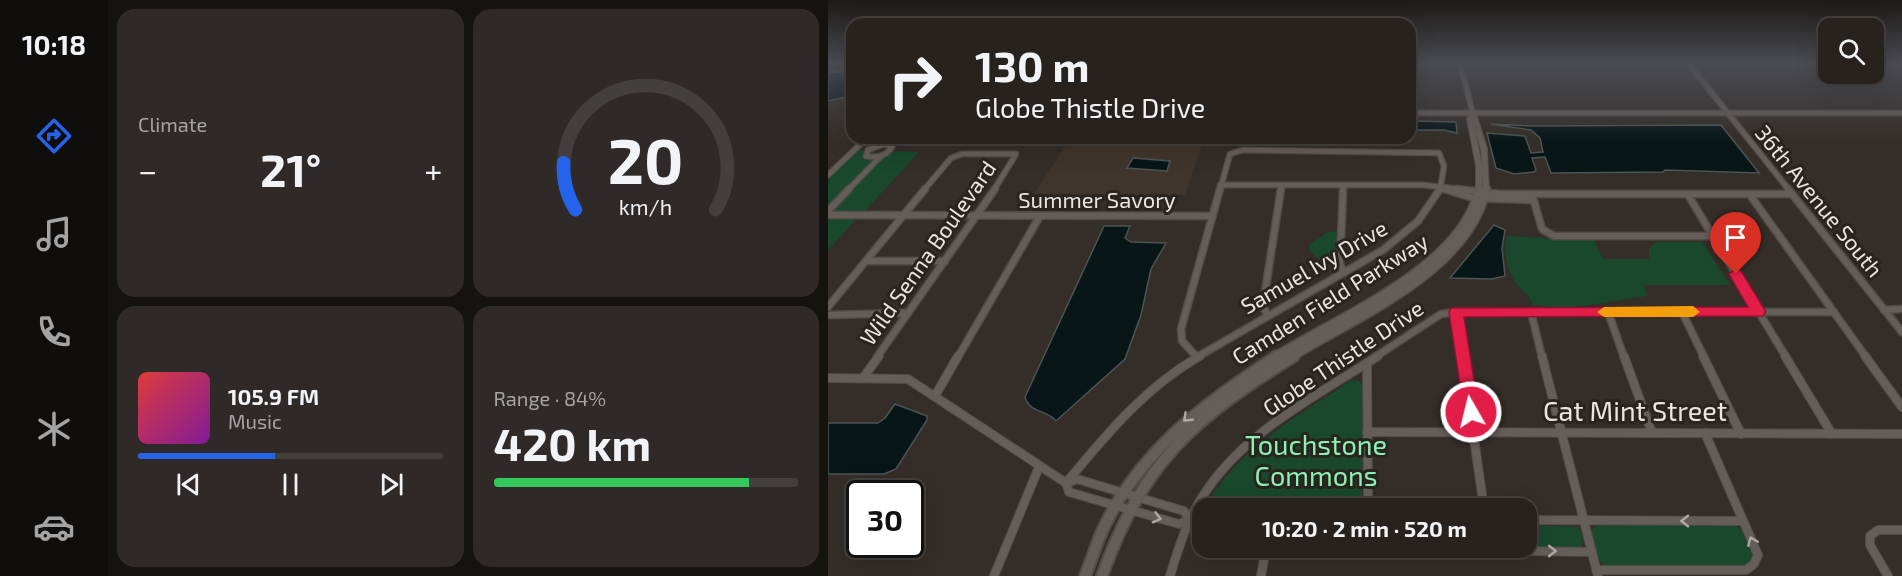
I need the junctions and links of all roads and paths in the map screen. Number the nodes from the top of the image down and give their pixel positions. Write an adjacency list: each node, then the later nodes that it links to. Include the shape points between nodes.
1 (1467, 90): 5 (street)
2 (1709, 90): 6 (street, 36th Avenue South)
3 (1416, 113): 5 (street)
4 (1902, 113): 6 (street)
5 (1473, 114): 6 (street); 15 (street, Camden Field Parkway, via 1470,119)
6 (1728, 114): 14 (street, 36th Avenue South)
7 (861, 144): 9 (street)
8 (880, 156): 8 (street, via 891,150 892,147 880,145 866,154 872,158); 19 (street)
9 (828, 175)
10 (1220, 185): 11 (street); 13 (street, Samuel Ivy Drive, via 1227,159 1238,150 1426,150 1441,156); 23 (street, Samuel Ivy Drive)
11 (1282, 185): 12 (street); 39 (street, via 1263,305)
12 (1343, 185): 13 (street); 27 (street, via 1340,266)
13 (1440, 187): 15 (street, via 1448,192); 27 (street, Samuel Ivy Drive, via 1425,215 1408,232)
14 (1792, 194): 17 (street); 30 (street, 36th Avenue South)
15 (1483, 195): 18 (street); 57 (street, Camden Field Parkway, via 1464,228 1437,257 1210,399 1165,440)
16 (1688, 195): 17 (street); 18 (street); 24 (street)
17 (1750, 195): 36 (street)
18 (1533, 197): 24 (street, via 1542,229 1554,236)
19 (828, 213): 20 (street, Summer Savory)
20 (903, 216): 21 (street, Summer Savory); 21 (street, Wild Senna Boulevard, via 956,155 1016,154); 25 (street, Wild Senna Boulevard)
21 (976, 216): 22 (street, Summer Savory); 26 (street, Wild Senna Boulevard)
22 (1040, 216): 23 (street, Summer Savory); 45 (street)
23 (1212, 216): 41 (street, Samuel Ivy Drive, via 1181,328 1182,341)
24 (1713, 236): 35 (street)
25 (866, 261): 26 (street); 28 (street, Wild Senna Boulevard)
26 (945, 261): 37 (street, Wild Senna Boulevard)
27 (1345, 272): 39 (street, Samuel Ivy Drive)
28 (828, 306)
29 (1902, 309): 30 (street)
30 (1884, 310): 40 (street, 36th Avenue South)
31 (1456, 312): 32 (street, Globe Thistle Drive); 42 (street, Globe Thistle Drive, via 1441,314); 48 (street)
32 (1531, 312): 33 (street, Globe Thistle Drive); 49 (street)
33 (1608, 312): 34 (street, Globe Thistle Drive); 50 (street)
34 (1682, 312): 35 (street, Globe Thistle Drive); 52 (street)
35 (1758, 312): 36 (street, Globe Thistle Drive); 53 (street)
36 (1834, 312): 46 (street)
37 (908, 314): 38 (street); 44 (street, Wild Senna Boulevard)
38 (828, 315)
39 (1267, 315): 41 (street, Samuel Ivy Drive)
40 (1902, 332)
41 (1196, 356): 56 (street, Samuel Ivy Drive, via 1126,412)
42 (1367, 363): 47 (street); 62 (street, Globe Thistle Drive, via 1250,440 1210,485)
43 (828, 378): 44 (street, Wild Senna Boulevard)
44 (863, 378): 45 (street, Wild Senna Boulevard, via 908,379)
45 (935, 396): 55 (street, Wild Senna Boulevard)
46 (1902, 407)
47 (1367, 432): 48 (street, Cat Mint Street); 58 (street)
48 (1473, 432): 49 (street, Cat Mint Street); 59 (street)
49 (1562, 432): 50 (street, Cat Mint Street); 64 (street)
50 (1652, 433): 51 (street, Cat Mint Street)
51 (1705, 434): 52 (street, Cat Mint Street); 65 (street)
52 (1742, 434): 53 (street, Cat Mint Street)
53 (1832, 434): 54 (street, Cat Mint Street)
54 (1902, 434)
55 (1039, 466): 56 (street, Wild Senna Boulevard); 72 (street)
56 (1066, 483): 57 (street, Wild Senna Boulevard, via 1077,479); 60 (street, Wild Senna Boulevard, via 1069,492)
57 (1130, 495): 60 (street, Camden Field Parkway); 61 (street, Camden Field Parkway); 62 (street, Wild Senna Boulevard, via 1184,511)
58 (1368, 498)
59 (1483, 498)
60 (1116, 506): 61 (street, Wild Senna Boulevard); 73 (street, Camden Field Parkway, via 1100,534)
61 (1129, 510): 62 (street, Wild Senna Boulevard, one-way to 62, via 1179,524); 74 (street, Camden Field Parkway)
62 (1190, 520): 75 (street, Globe Thistle Drive)
63 (1537, 520): 64 (street)
64 (1584, 520): 65 (street, one-way to 64); 68 (street)
65 (1743, 521): 71 (street, one-way to 65, via 1746,570 1754,564 1758,555)
66 (1902, 530): 77 (street, via 1878,530 1870,536 1870,545)
67 (1537, 550): 68 (street, one-way to 68)
68 (1592, 552): 70 (street)
69 (1264, 558): 76 (street)
70 (1597, 573): 71 (street)
71 (1717, 574)
72 (994, 576)
73 (1085, 576)
74 (1102, 576)
75 (1170, 576)
76 (1261, 576)
77 (1888, 576)

